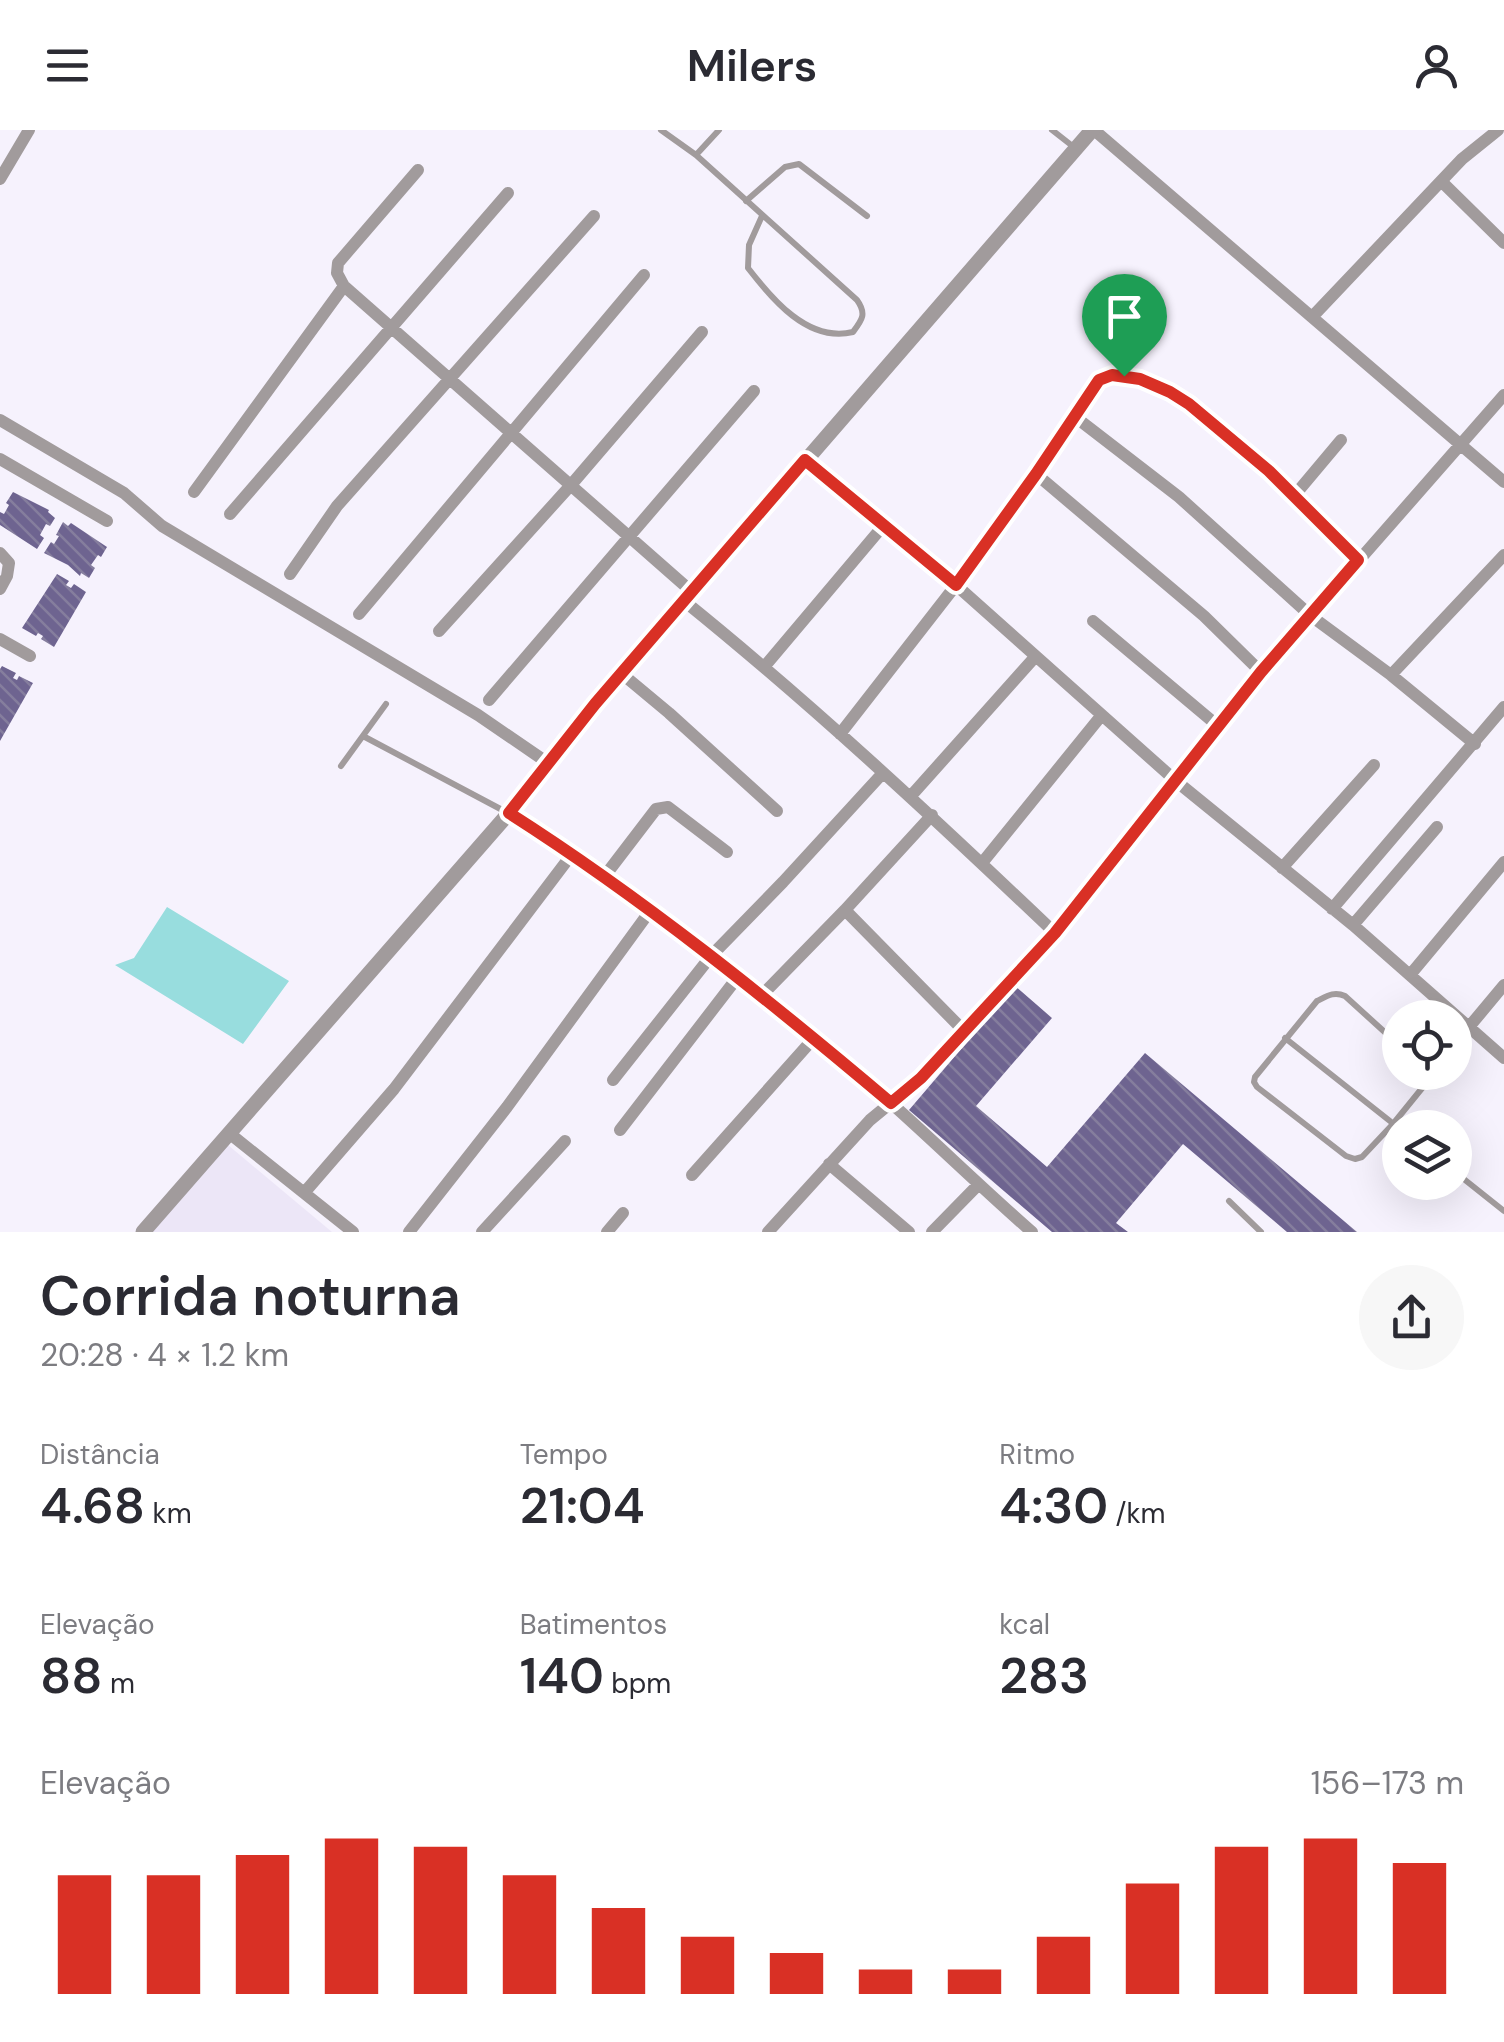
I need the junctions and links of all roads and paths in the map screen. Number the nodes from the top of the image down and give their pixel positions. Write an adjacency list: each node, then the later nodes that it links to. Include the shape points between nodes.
1 (29, 130): 10 (street)
2 (661, 130): 8 (lane)
3 (719, 130): 8 (lane)
4 (1052, 130): 7 (lane)
5 (1093, 130): 7 (street); 20 (street)
6 (1498, 130): 11 (street)
7 (1076, 148): 31 (street)
8 (696, 155): 13 (lane)
9 (418, 170): 19 (street, via 338,263)
10 (1, 173)
11 (1441, 181): 17 (street); 20 (street)
12 (508, 193): 21 (street)
13 (746, 201): 15 (lane); 16 (lane, via 799,164)
14 (594, 216): 23 (street)
15 (762, 216): 15 (lane, via 858,300 864,318 853,332 836,334 796,318 748,268 749,244)
16 (867, 216)
17 (1504, 243)
18 (644, 275): 28 (street)
19 (344, 286): 21 (street); 36 (street)
20 (1313, 316): 30 (street)
21 (391, 328): 23 (street); 38 (street)
22 (702, 332): 35 (street)
23 (449, 378): 28 (street); 45 (street, via 337,506)
24 (754, 391): 41 (street)
25 (1504, 395): 30 (street)
26 (1074, 416): 33 (street); 37 (street, via 1099,380 1140,379 1189,404); 50 (street, via 1179,497)
27 (0, 420): 68 (street)
28 (510, 432): 35 (street); 49 (street)
29 (1342, 440): 37 (street)
30 (1462, 445): 34 (street); 44 (street)
31 (805, 460): 40 (street); 48 (street)
32 (3, 467): 39 (street)
33 (1036, 474): 46 (street); 57 (street)
34 (1504, 482)
35 (571, 486): 41 (street); 52 (street)
36 (194, 492)
37 (1294, 496): 44 (street)
38 (230, 514)
39 (107, 522)
40 (883, 526): 46 (street); 56 (street)
41 (630, 537): 48 (street); 60 (street)
42 (0, 553): 47 (street, via 9,563)
43 (1504, 555): 59 (street)
44 (1358, 560): 50 (street)
45 (290, 574)
46 (956, 585): 55 (street); 65 (street)
47 (0, 589)
48 (687, 596): 56 (street); 58 (street)
49 (359, 614)
50 (1311, 616): 57 (street); 59 (street)
51 (1093, 621): 64 (street)
52 (439, 631)
53 (0, 639): 54 (street)
54 (30, 656)
55 (1035, 656): 63 (street); 73 (street)
56 (765, 666): 65 (street)
57 (1261, 672): 64 (street)
58 (621, 673): 68 (street); 74 (street)
59 (1391, 675): 67 (street)
60 (489, 700)
61 (386, 704): 66 (lane)
62 (1504, 707): 67 (street)
63 (1101, 716): 72 (street); 81 (street)
64 (1218, 726): 72 (street)
65 (840, 734): 71 (street)
66 (363, 736): 70 (lane); 75 (lane)
67 (1475, 744): 84 (street)
68 (548, 763): 75 (street)
69 (1374, 765): 82 (street)
70 (341, 766)
71 (882, 774): 73 (street); 89 (street)
72 (1176, 780): 82 (street); 88 (street)
73 (910, 797): 76 (street)
74 (777, 811)
75 (509, 813): 79 (street); 106 (street)
76 (932, 816): 81 (street); 85 (street)
77 (1438, 827): 87 (street)
78 (727, 852): 83 (street, via 662,806)
79 (572, 854): 83 (street); 113 (street, via 394,1088)
80 (1504, 862): 90 (street)
81 (982, 863): 88 (street)
82 (1282, 868): 84 (street)
83 (604, 877): 86 (street)
84 (1332, 908): 87 (street)
85 (846, 910): 93 (street); 98 (street)
86 (650, 912): 89 (street); 119 (street)
87 (1353, 925): 90 (street)
88 (1055, 933): 98 (street)
89 (710, 956): 91 (street); 102 (street)
90 (1410, 974): 94 (street)
91 (738, 978): 93 (street); 105 (street)
92 (1504, 985): 95 (street)
93 (762, 996): 99 (street)
94 (1440, 1000)
95 (1472, 1022)
96 (1472, 1029): 101 (street)
97 (1382, 1030): 100 (lane, via 1338,993 1316,1001)
98 (966, 1032): 103 (street)
99 (814, 1038): 103 (street); 110 (street)
100 (1285, 1038): 104 (lane); 107 (lane, via 1255,1077 1256,1087 1346,1156 1362,1157)
101 (1504, 1058)
102 (612, 1080)
103 (891, 1103): 109 (street); 111 (street)
104 (1382, 1114)
105 (620, 1130)
106 (229, 1133): 113 (street); 117 (street)
107 (1382, 1139)
108 (565, 1141): 120 (street)
109 (828, 1164): 122 (street); 123 (street)
110 (692, 1174)
111 (978, 1185): 124 (street); 125 (street)
112 (1472, 1186): 115 (lane)
113 (304, 1193): 118 (street)
114 (1229, 1201): 126 (lane)
115 (1504, 1211)
116 (623, 1214): 121 (street)
117 (143, 1232)
118 (353, 1232)
119 (409, 1232)
120 (482, 1232)
121 (607, 1232)
122 (768, 1232)
123 (909, 1232)
124 (932, 1232)
125 (1032, 1232)
126 (1261, 1232)

